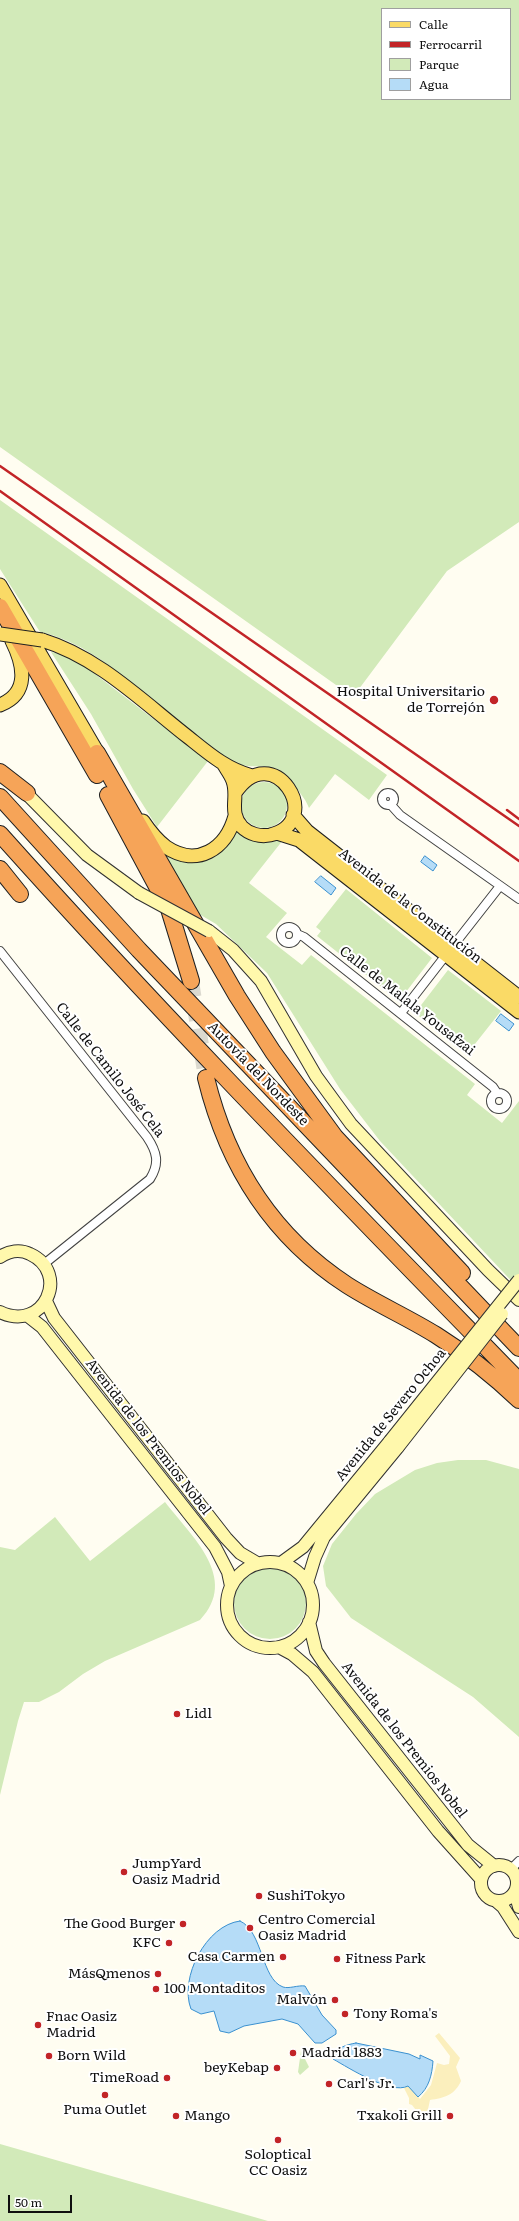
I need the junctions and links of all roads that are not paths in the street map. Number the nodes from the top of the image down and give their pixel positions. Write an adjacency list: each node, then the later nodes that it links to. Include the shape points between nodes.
1 (0, 585): 6 (main road)
2 (0, 607): 26 (highway, via 111,799 166,902)
3 (0, 616): 5 (main road, via 23,667 20,688 12,699)
4 (0, 634): 8 (main road, bridge, via 42,640 79,654)
5 (0, 705)
6 (97, 753): 16 (main road, via 151,832 166,847 184,855 203,855 219,846 229,833); 40 (highway, via 237,996 273,1052 335,1137)
7 (0, 765): 11 (street)
8 (224, 765): 10 (main road); 12 (main road, via 233,780)
9 (0, 772): 11 (highway)
10 (252, 776): 12 (main road, via 242,783); 15 (main road, via 269,775 285,782 292,792 295,803)
11 (26, 793): 36 (street, bridge, via 87,855 139,893 209,931 232,950 261,981 316,1076 351,1124)
12 (235, 793): 16 (main road)
13 (0, 797): 41 (highway, Autovía del Nordeste, via 139,950)
14 (391, 805): 20 (street, via 400,815)
15 (293, 815): 18 (main road, via 284,829); 24 (main road, Avenida de la Constitución, via 307,831)
16 (235, 816): 18 (main road, via 242,827 252,834)
17 (0, 834): 42 (highway, Autovía del Nordeste, via 308,1164)
18 (277, 834): 24 (main road, Avenida de la Constitución, via 299,840)
19 (0, 869): 21 (highway)
20 (500, 886): 22 (street); 24 (street)
21 (20, 894)
22 (519, 900)
23 (297, 934): 29 (street, Calle de Malala Yousafzai, via 304,936)
24 (450, 950): 27 (main road, Avenida de la Constitución); 28 (main road, Avenida de la Constitución); 29 (street)
25 (0, 951): 33 (street, Calle de Camilo José Cela, via 147,1137 155,1149 157,1159 156,1169 150,1179)
26 (191, 981)
27 (519, 997)
28 (519, 1012)
29 (401, 1013): 31 (street, Calle de Malala Yousafzai, via 493,1087)
30 (206, 1078): 43 (highway, via 214,1109 242,1174 262,1206 285,1235 316,1263 347,1285 436,1336 474,1362)
31 (497, 1093)
32 (2, 1253): 33 (street, via 26,1252)
33 (44, 1264): 37 (street, via 50,1282)
34 (519, 1280): 44 (street, Avenida de Severo Ochoa, bridge)
35 (519, 1293): 44 (street, Avenida de Severo Ochoa, bridge)
36 (519, 1300)
37 (46, 1302): 39 (street); 45 (street, Avenida de los Premios Nobel, via 54,1318 222,1532 240,1553)
38 (0, 1312): 39 (street, via 18,1317)
39 (28, 1316): 48 (street, Avenida de los Premios Nobel, via 42,1327 215,1547 228,1572)
40 (519, 1334)
41 (519, 1348)
42 (519, 1381)
43 (519, 1400)
44 (394, 1444): 46 (street, Avenida de Severo Ochoa, via 303,1547); 47 (street, Avenida de Severo Ochoa, via 324,1537)
45 (257, 1563): 46 (street); 48 (street, via 242,1572)
46 (281, 1563): 47 (street, via 296,1571)
47 (307, 1583): 49 (street, via 312,1596)
48 (231, 1586): 50 (street, via 227,1604 228,1617 236,1630 248,1642 263,1648)
49 (309, 1622): 50 (street, via 292,1642); 52 (street, Avenida de los Premios Nobel, via 314,1643 324,1663 468,1845)
50 (279, 1647): 53 (street, Avenida de los Premios Nobel, via 292,1654 313,1672 438,1831)
51 (515, 1865): 52 (street); 54 (street)
52 (494, 1866): 53 (street, via 484,1873)
53 (481, 1879): 55 (street, via 484,1893)
54 (515, 1892): 55 (street, via 504,1901); 56 (street)
55 (496, 1902): 57 (street, via 503,1907)
56 (519, 1907)
57 (519, 1932)

